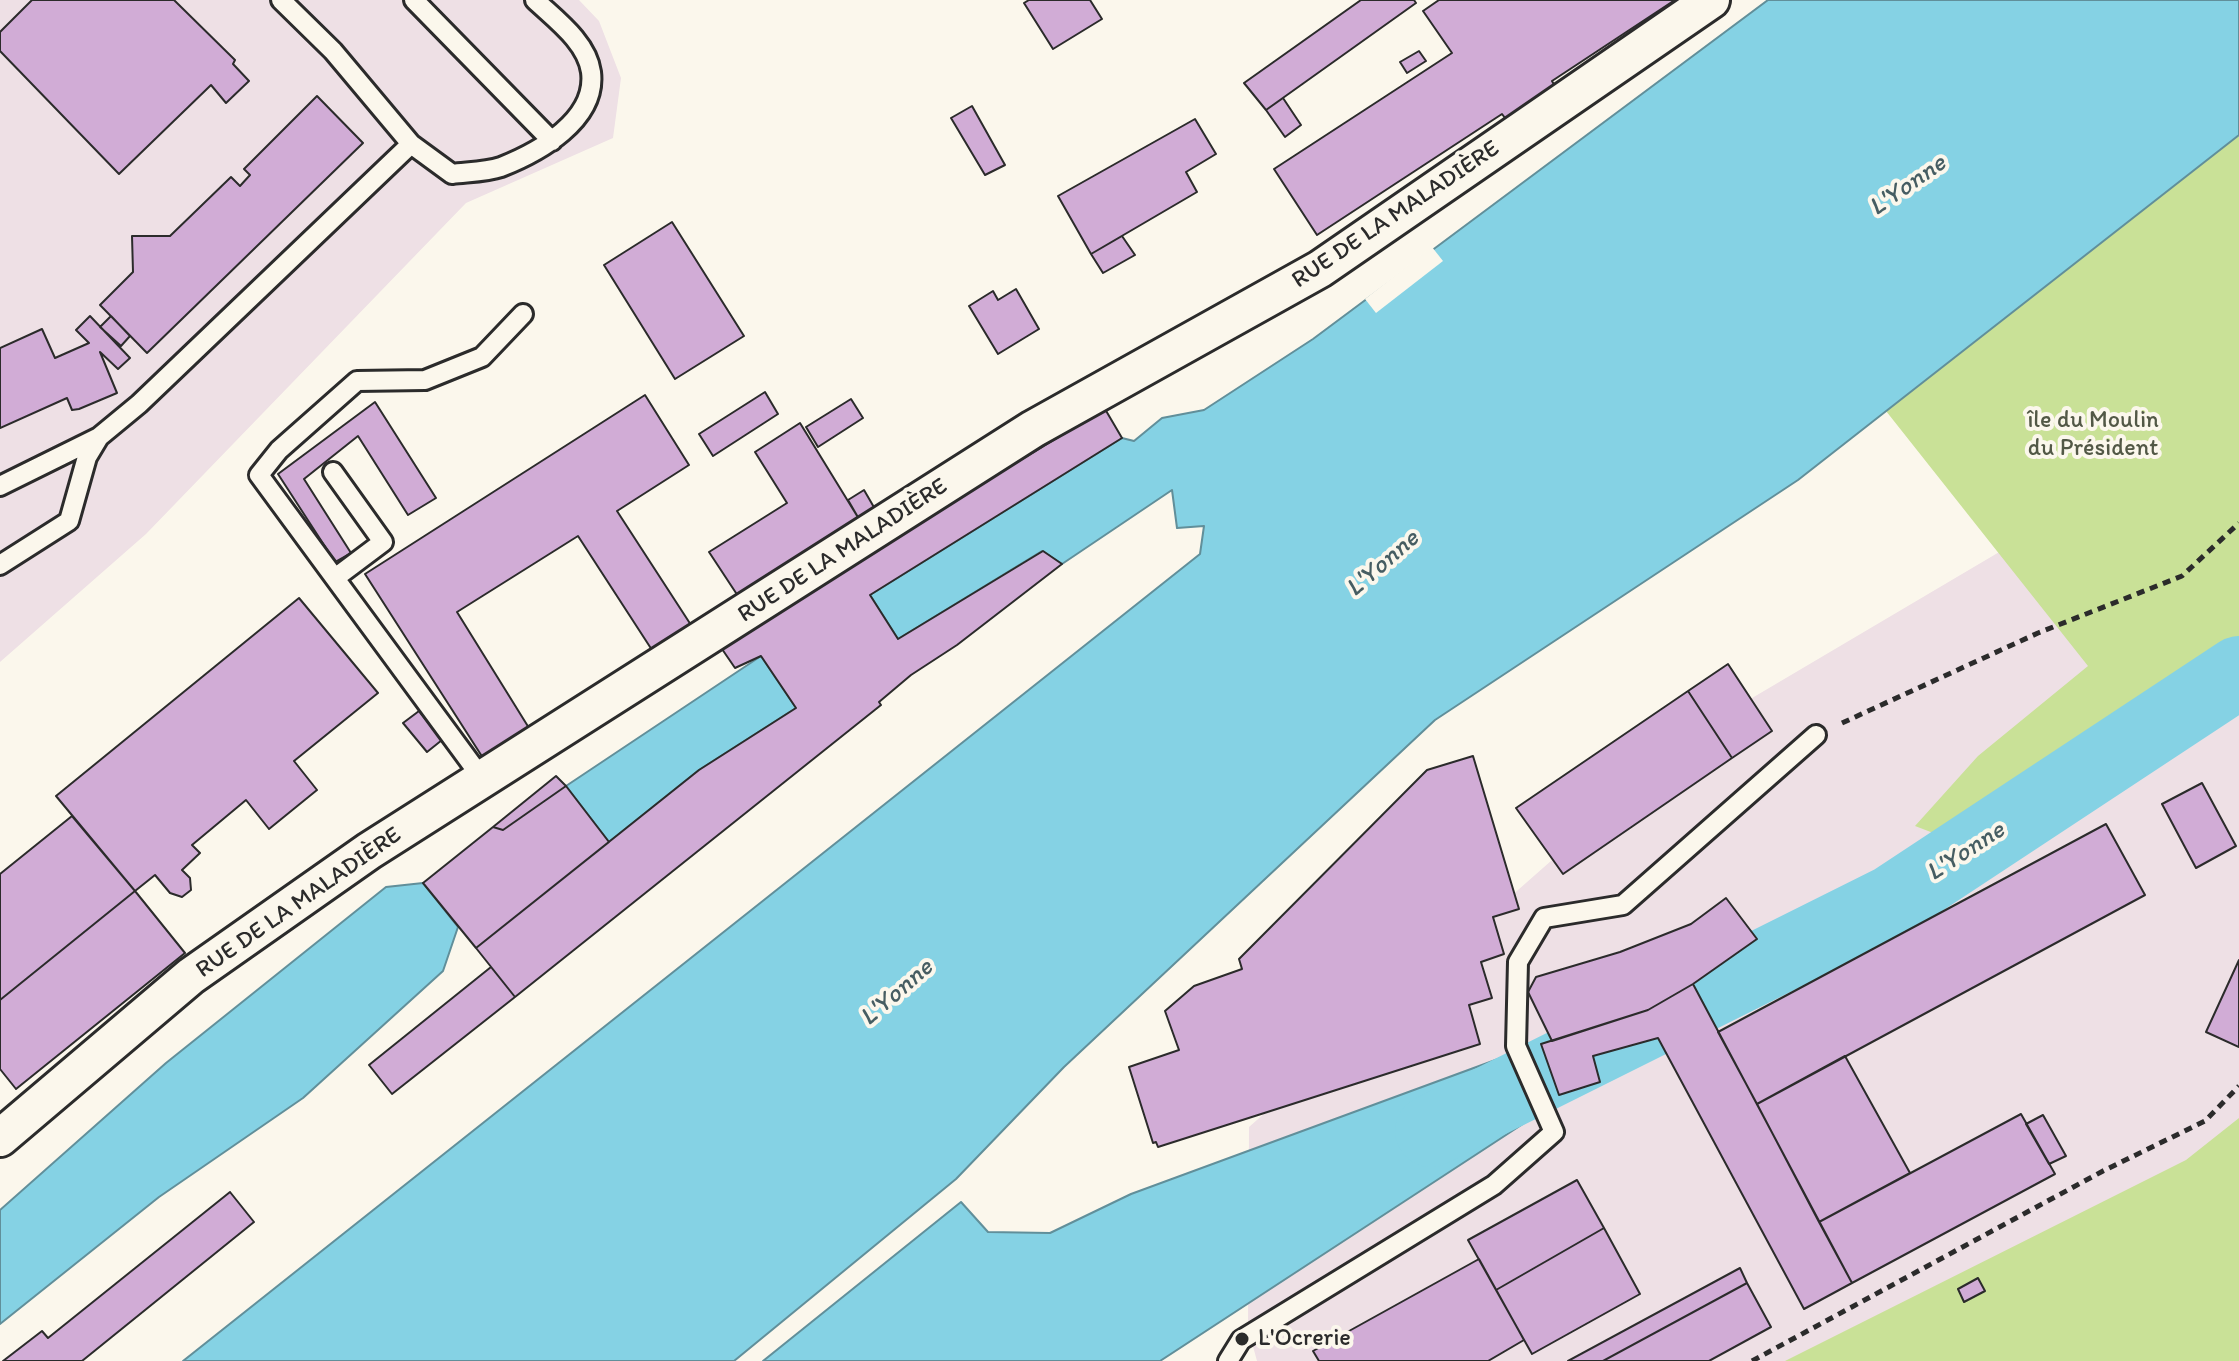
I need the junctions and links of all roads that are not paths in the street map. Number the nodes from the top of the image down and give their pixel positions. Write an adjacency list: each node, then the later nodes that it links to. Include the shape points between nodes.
1 (281, 0): 6 (lane, via 333,51)
2 (414, 0): 5 (lane)
3 (535, 0): 5 (lane, via 575,38 591,71 584,110)
4 (1711, 0): 14 (street, RUE DE LA MALADIÈRE, via 1340,256 1033,429)
5 (552, 141): 6 (lane, via 499,168 452,174)
6 (411, 144): 8 (lane)
7 (523, 314): 12 (lane, via 482,357 425,380 357,381 279,450 259,475)
8 (99, 437): 10 (lane); 11 (lane, via 87,457 69,521)
9 (333, 472): 12 (lane, via 383,542)
10 (0, 486)
11 (0, 565)
12 (335, 578): 14 (lane)
13 (1816, 735): 16 (lane, via 1623,905 1544,918 1518,962 1516,1046 1554,1132 1494,1185 1241,1340)
14 (484, 781): 15 (street, RUE DE LA MALADIÈRE, via 369,851 191,976)
15 (0, 1138)
16 (1228, 1361)

